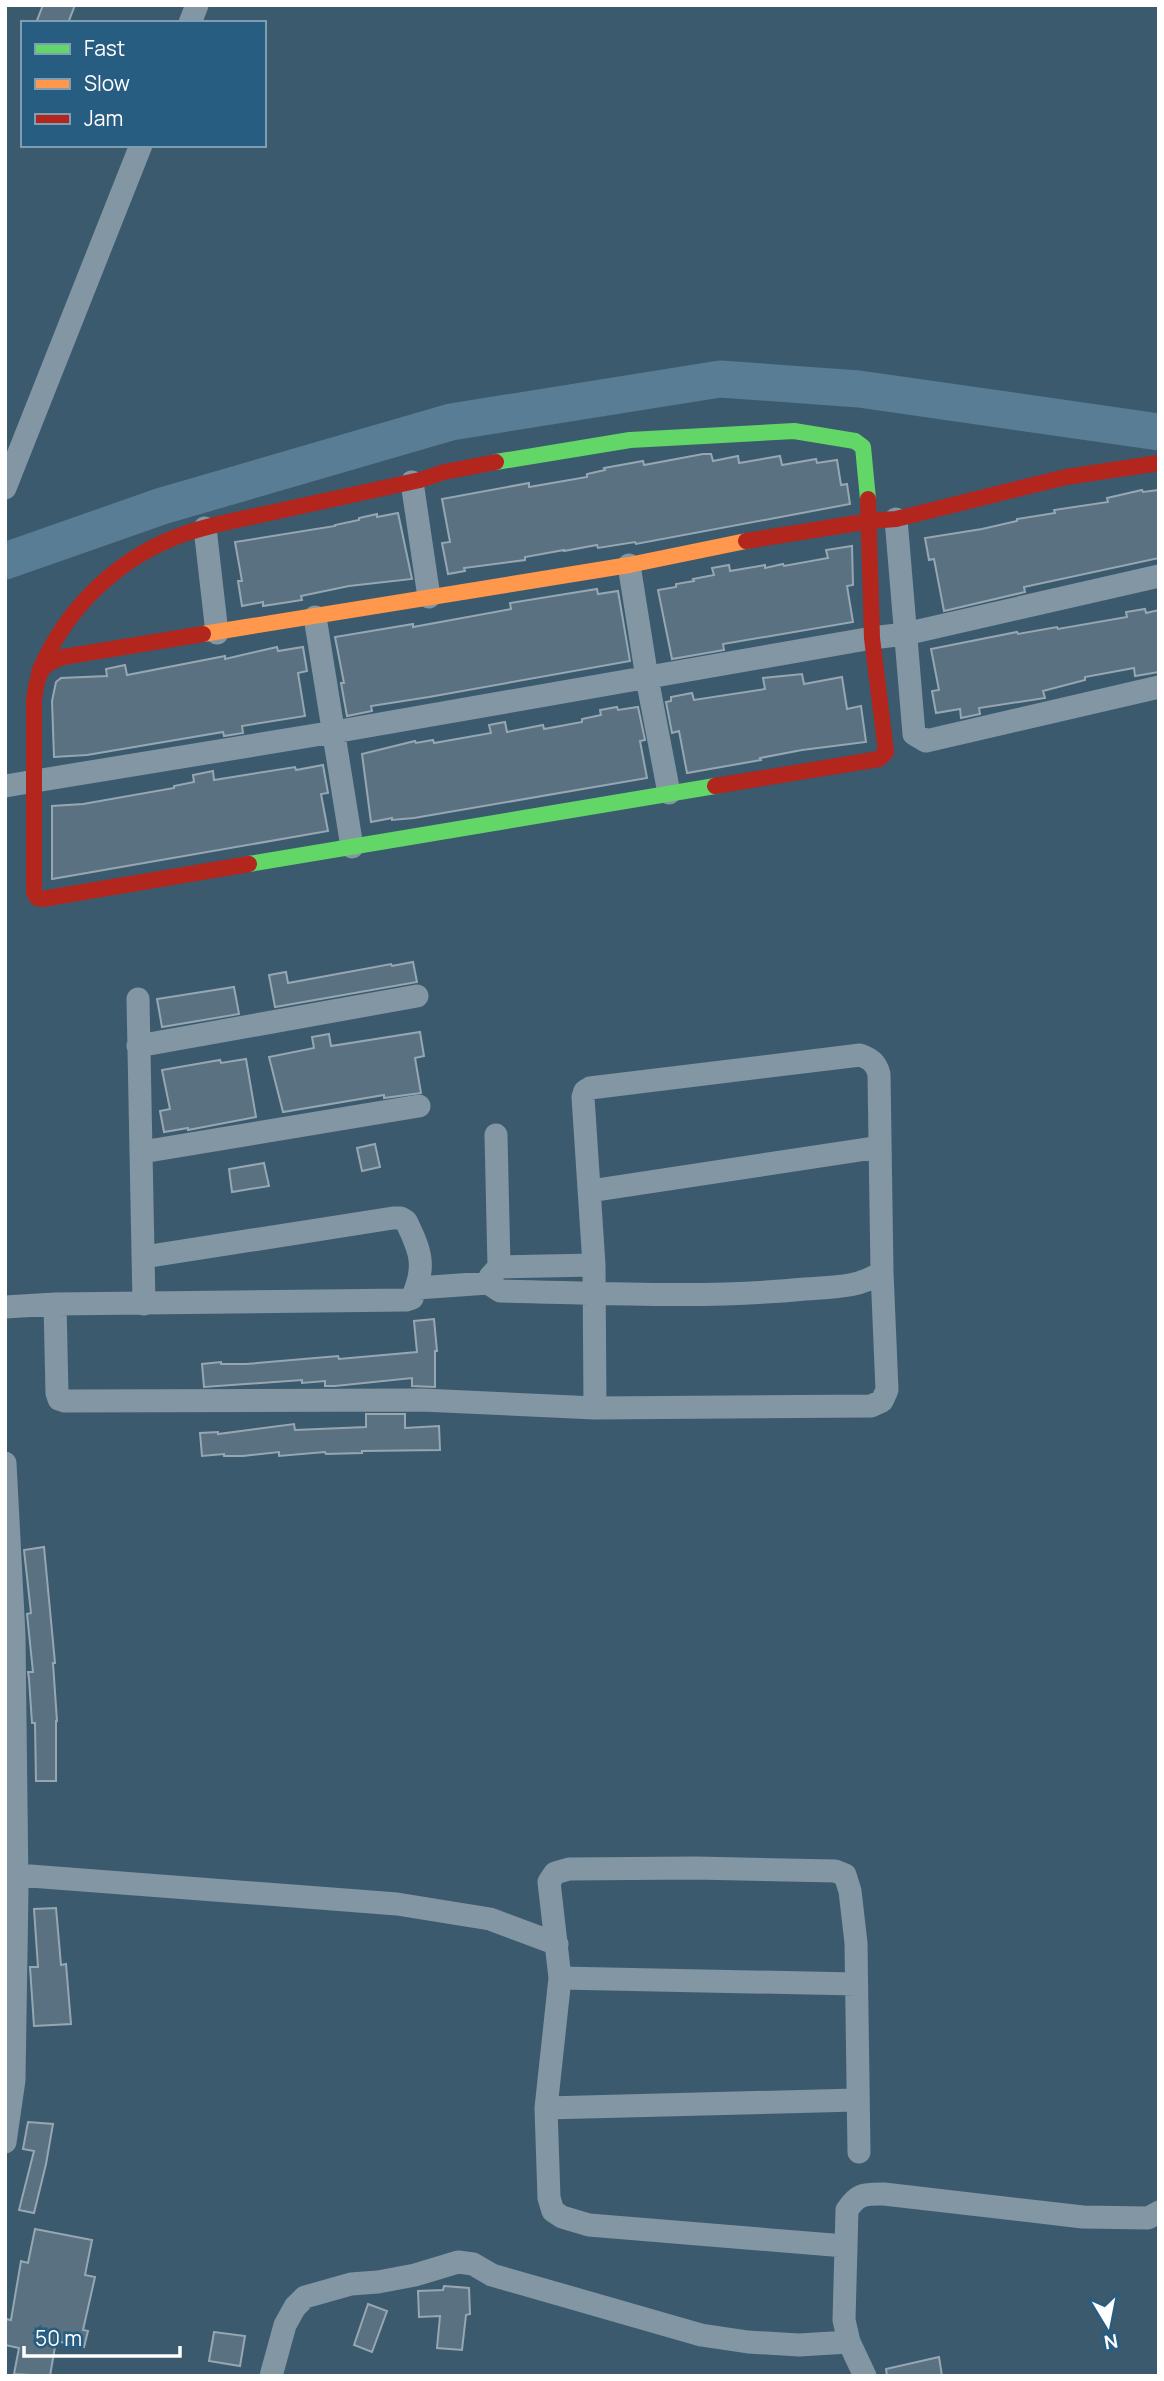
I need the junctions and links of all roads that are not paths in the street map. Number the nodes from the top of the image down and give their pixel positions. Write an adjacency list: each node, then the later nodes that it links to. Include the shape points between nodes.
1 (140, 147): 4 (street)
2 (1159, 463): 5 (street, via 1066,477)
3 (412, 482): 6 (street, via 444,472 630,440 794,431 861,443); 7 (street); 10 (street)
4 (5, 488)
5 (897, 519): 6 (street); 13 (street)
6 (870, 520): 8 (street); 14 (street)
7 (205, 528): 12 (street); 15 (street, via 162,543 90,594 65,621)
8 (629, 565): 10 (street); 16 (street)
9 (1159, 576): 13 (street)
10 (429, 597): 11 (street)
11 (315, 617): 12 (street); 18 (street)
12 (217, 633): 15 (street, via 63,657)
13 (905, 634): 14 (street); 17 (street, via 914,734 926,741)
14 (872, 638): 16 (street); 21 (street, via 884,756)
15 (39, 672): 19 (street, via 34,699)
16 (647, 678): 18 (street); 21 (street)
17 (1159, 687)
18 (334, 732): 19 (street); 22 (street)
19 (36, 781): 20 (street); 22 (street, via 37,898)
20 (5, 786)
21 (669, 793): 22 (street)
22 (352, 848)
23 (417, 996): 25 (street)
24 (138, 999): 25 (street)
25 (138, 1046): 29 (street)
26 (419, 1106): 29 (street)
27 (496, 1135): 34 (street)
28 (880, 1147): 30 (street); 30 (street, via 879,1074 870,1059 860,1055 590,1088 583,1097); 33 (street)
29 (142, 1152): 31 (street)
30 (590, 1191): 32 (street)
31 (144, 1257): 35 (street, via 401,1218 421,1255); 38 (street)
32 (594, 1265): 34 (street); 36 (street)
33 (882, 1272): 36 (street, via 862,1283 769,1293); 40 (street, via 887,1390 882,1401 871,1406)
34 (493, 1275): 35 (street); 36 (street, via 500,1291)
35 (417, 1288): 38 (street, via 412,1298 393,1301)
36 (594, 1294): 40 (street)
37 (55, 1304): 38 (street); 39 (street); 40 (street, via 57,1393 65,1401 422,1400)
38 (144, 1304)
39 (5, 1307)
40 (595, 1408)
41 (5, 1463): 42 (street, via 14,1635)
42 (17, 1875): 43 (street, via 397,1904 490,1919); 46 (street)
43 (557, 1944): 44 (street); 45 (street, via 549,1882 555,1873 569,1869 835,1871 845,1875 850,1891)
44 (560, 1978): 45 (street); 48 (street)
45 (856, 1984): 47 (street)
46 (11, 2027): 49 (street, via 14,2080)
47 (856, 2100): 48 (street); 50 (street)
48 (546, 2108): 52 (street, via 549,2198 553,2211 562,2217 589,2225)
49 (5, 2142)
50 (859, 2152)
51 (1159, 2213): 52 (street, via 1148,2218 1083,2217 866,2194 854,2199 847,2210)
52 (845, 2246): 53 (street, via 844,2320)
53 (849, 2342): 54 (street, via 748,2342 701,2335 458,2262 305,2297 285,2325); 55 (street)
54 (271, 2376)
55 (864, 2376)

